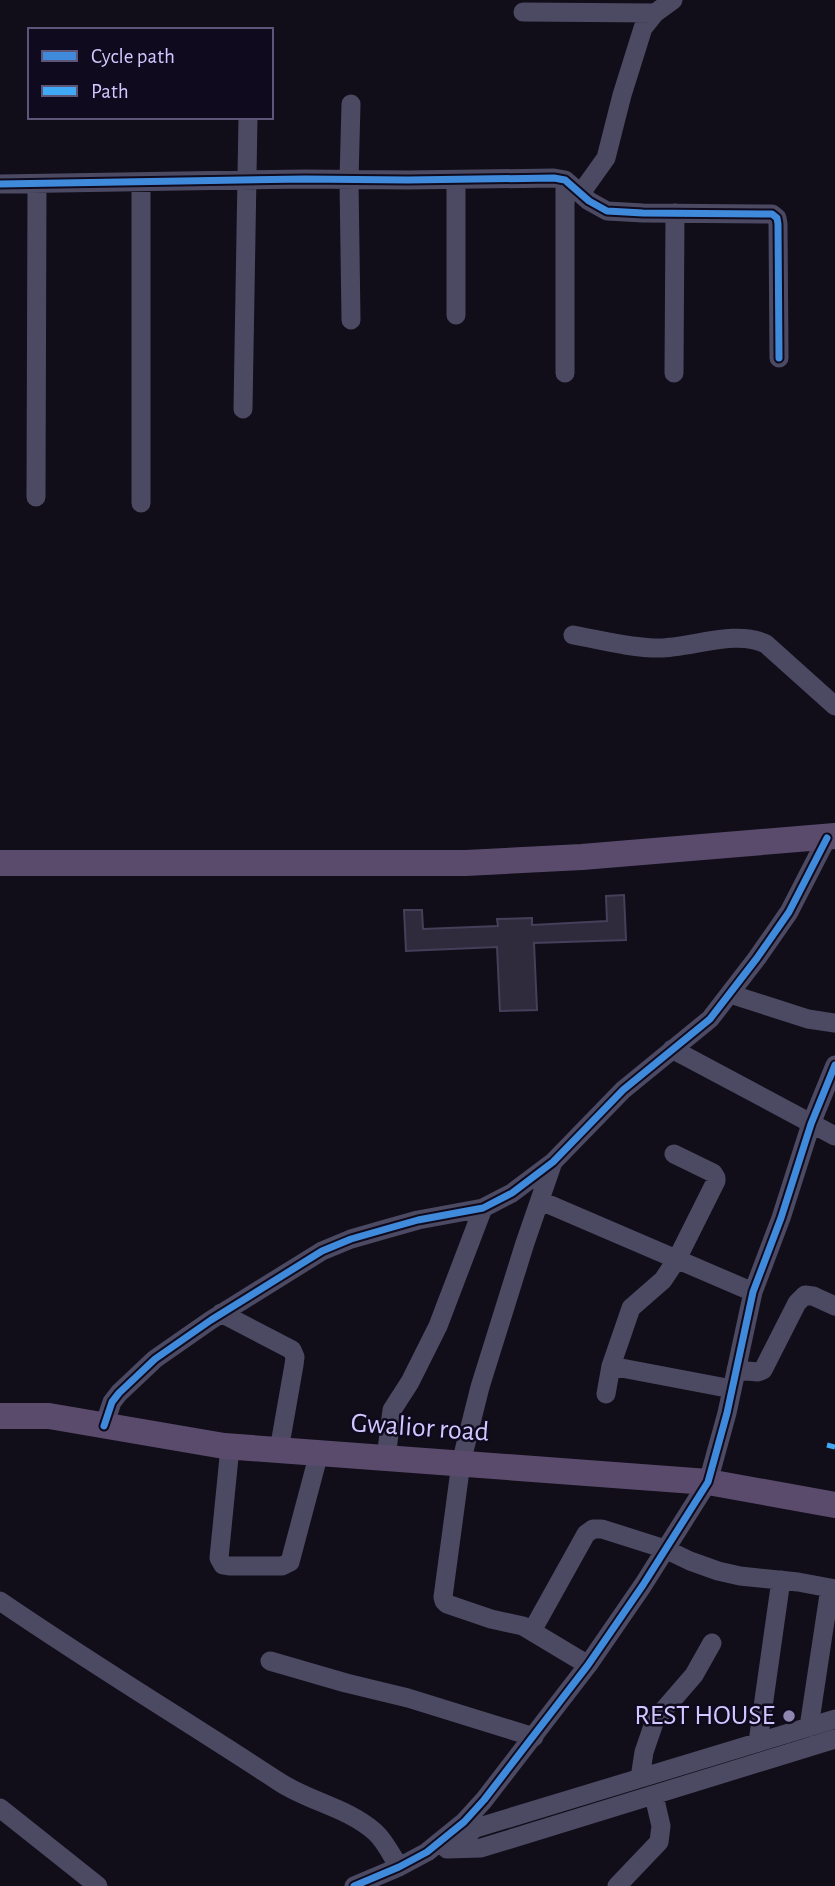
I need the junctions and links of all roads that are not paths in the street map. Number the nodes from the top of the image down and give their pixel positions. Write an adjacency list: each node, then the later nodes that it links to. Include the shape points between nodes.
1 (673, 0): 3 (street)
2 (523, 12): 3 (street)
3 (655, 13): 13 (street, via 643,28 606,158)
4 (351, 104): 7 (street)
5 (248, 119): 6 (street)
6 (247, 180): 7 (street); 10 (street); 20 (street)
7 (349, 180): 8 (street); 16 (street)
8 (456, 180): 9 (street); 15 (street)
9 (565, 180): 13 (street); 18 (street)
10 (141, 182): 12 (street); 22 (street)
11 (0, 184): 12 (street)
12 (37, 184): 21 (street)
13 (581, 193): 14 (street, via 607,211)
14 (674, 213): 17 (street, via 763,213 777,218); 19 (street)
15 (456, 316)
16 (351, 320)
17 (779, 358)
18 (565, 373)
19 (674, 373)
20 (243, 409)
21 (36, 497)
22 (141, 502)
23 (573, 635): 24 (street, via 662,648 757,640)
24 (835, 706)
25 (831, 837): 26 (main road, via 466,863); 27 (street, via 789,912)
26 (2, 866)
27 (730, 994): 28 (street); 29 (street, via 707,1022)
28 (835, 1023)
29 (672, 1049): 31 (street); 34 (street, via 623,1090)
30 (835, 1065): 31 (street)
31 (811, 1124): 32 (street); 38 (street)
32 (835, 1136)
33 (674, 1154): 37 (street, via 716,1178)
34 (553, 1162): 35 (street); 36 (street)
35 (541, 1201): 37 (street); 51 (street, via 480,1387)
36 (483, 1208): 40 (street, via 418,1220 341,1243); 50 (street, via 438,1326 392,1410)
37 (677, 1259): 38 (street); 41 (street, via 663,1280 631,1308)
38 (753, 1292): 42 (street)
39 (835, 1306): 42 (street, via 805,1295 762,1370)
40 (221, 1313): 46 (street, via 129,1383 112,1402); 48 (street, via 292,1350 295,1357)
41 (611, 1366): 43 (street); 44 (street)
42 (736, 1370): 43 (street)
43 (732, 1389): 52 (street)
44 (606, 1394)
45 (0, 1416): 46 (main road, Gwalior road, via 49,1416)
46 (104, 1426): 47 (main road, Gwalior road)
47 (230, 1447): 48 (main road, Gwalior road); 49 (street, via 219,1558 229,1566 290,1562)
48 (279, 1450): 49 (main road, Gwalior road)
49 (319, 1453): 50 (main road, Gwalior road)
50 (386, 1458): 51 (main road, Gwalior road)
51 (461, 1463): 52 (main road, Gwalior road); 58 (street, via 444,1601)
52 (708, 1482): 53 (main road, Gwalior road); 54 (street)
53 (835, 1505)
54 (665, 1549): 55 (street, via 718,1571); 58 (street, via 602,1529 588,1531); 61 (street)
55 (781, 1580): 56 (street); 66 (street)
56 (832, 1588): 63 (street)
57 (0, 1601): 72 (street, via 285,1785 368,1827)
58 (532, 1630): 61 (street)
59 (712, 1643): 67 (street, via 694,1675 655,1720)
60 (270, 1661): 64 (street)
61 (588, 1665): 64 (street)
62 (835, 1719): 63 (street)
63 (809, 1727): 66 (street)
64 (534, 1737): 71 (street, via 464,1822)
65 (835, 1739): 68 (street)
66 (758, 1742): 67 (street)
67 (640, 1778): 70 (street, via 476,1828)
68 (654, 1796): 70 (street, via 481,1848); 75 (street, via 661,1826 659,1842)
69 (0, 1808): 73 (street)
70 (447, 1849): 71 (street)
71 (427, 1852): 72 (street)
72 (399, 1867): 74 (street)
73 (98, 1886)
74 (354, 1886)
75 (617, 1886)

